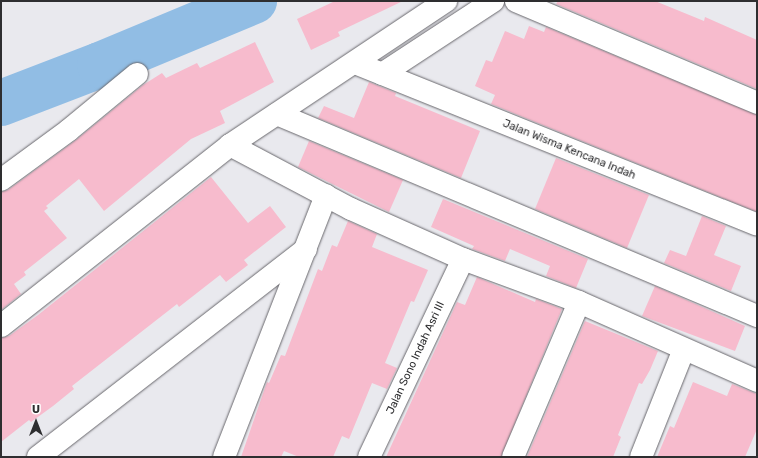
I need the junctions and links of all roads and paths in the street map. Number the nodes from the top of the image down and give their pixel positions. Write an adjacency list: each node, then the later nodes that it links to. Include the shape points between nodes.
1 (446, 1): 4 (street)
2 (493, 1): 6 (street)
3 (516, 1): 7 (street)
4 (355, 63): 6 (street, Jalan Wisma Kencana Indah); 8 (street)
5 (137, 74): 10 (street, via 69,130)
6 (382, 74): 12 (street, Jalan Wisma Kencana Indah)
7 (757, 103)
8 (277, 114): 9 (street); 16 (street)
9 (230, 145): 11 (street); 17 (street)
10 (1, 180)
11 (326, 195): 13 (street); 14 (street)
12 (757, 225)
13 (306, 249): 20 (street); 21 (street)
14 (463, 259): 15 (street); 22 (street, Jalan Sono Indah Asri III)
15 (579, 302): 18 (street); 23 (street)
16 (757, 316)
17 (1, 326)
18 (684, 349): 19 (street); 24 (street)
19 (757, 381)
20 (38, 457)
21 (224, 457)
22 (369, 457)
23 (513, 457)
24 (641, 457)

